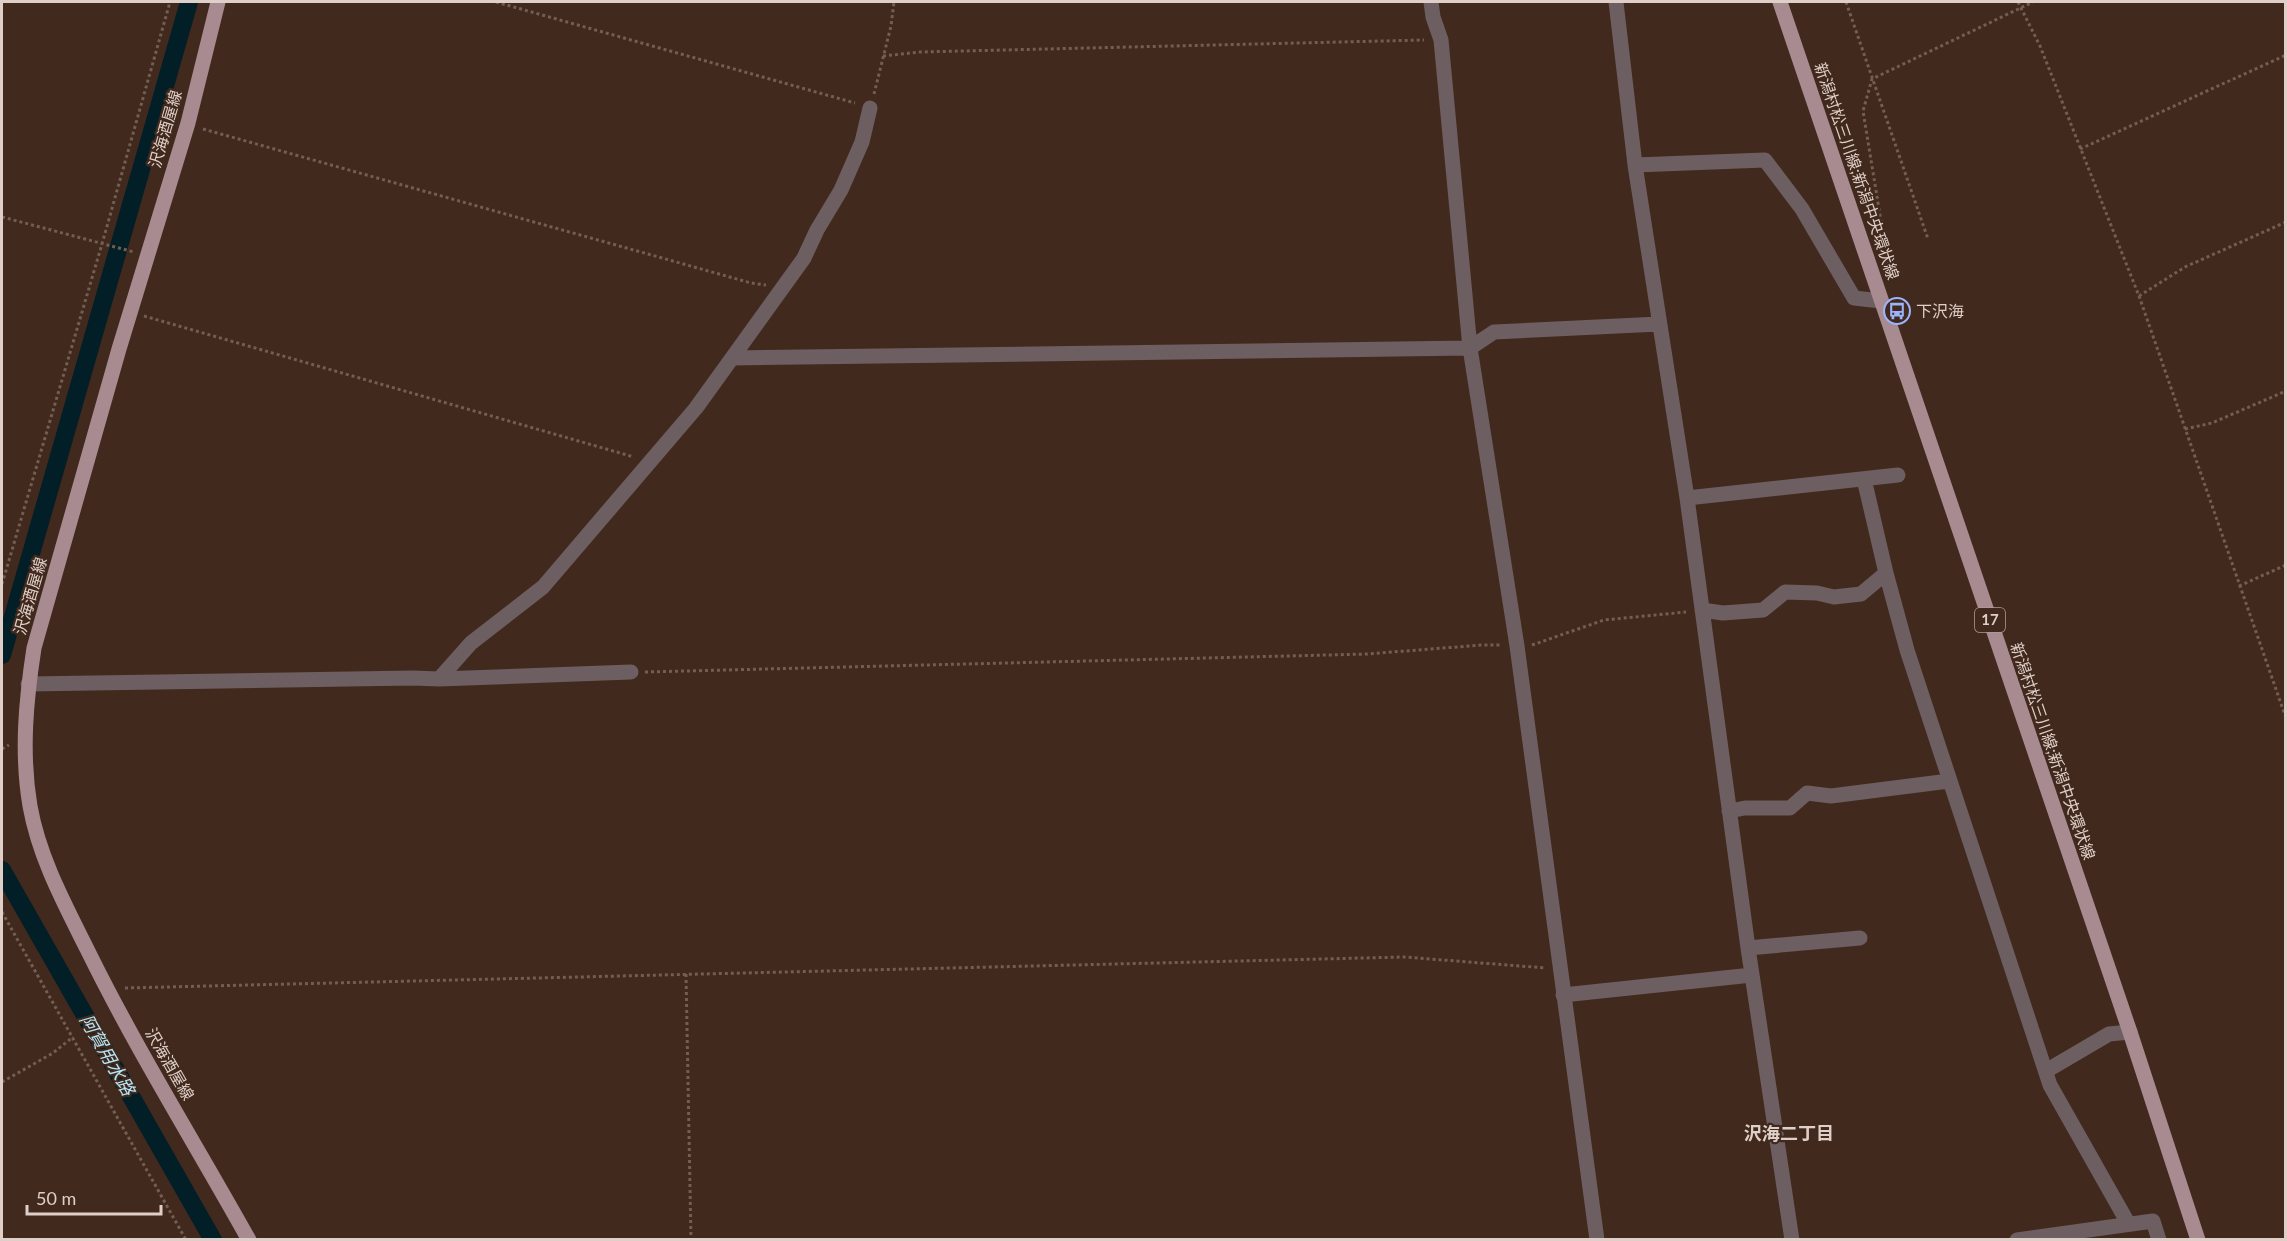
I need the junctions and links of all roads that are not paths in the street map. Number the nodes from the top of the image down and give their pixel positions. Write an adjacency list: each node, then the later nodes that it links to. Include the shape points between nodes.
1 (218, 2): 18 (main road, 沢海酒屋線, via 188,123 34,648)
2 (1431, 2): 9 (street, via 1441,40)
3 (1616, 2): 6 (street)
4 (1780, 2): 7 (main road, 新潟村松三川線;新潟中央環状線 / 17)
5 (870, 108): 10 (street, via 862,142 842,190 804,258)
6 (1635, 165): 7 (street, via 1764,160 1802,209 1854,298); 8 (street)
7 (1881, 301): 25 (main road, 新潟村松三川線;新潟中央環状線 / 17)
8 (1659, 324): 9 (street, via 1494,332); 13 (street)
9 (1470, 348): 10 (street); 24 (street, via 1517,646)
10 (733, 358): 17 (street, via 696,408 543,587 471,643)
11 (1898, 475): 12 (street)
12 (1864, 479): 13 (street); 14 (street)
13 (1687, 498): 15 (street)
14 (1886, 573): 15 (street, via 1861,594 1834,597 1785,592 1763,610); 19 (street)
15 (1702, 610): 20 (street)
16 (631, 672): 17 (street)
17 (439, 679): 18 (street)
18 (28, 684): 28 (main road, 沢海酒屋線, via 24,738 30,806 49,873 107,989)
19 (1949, 781): 20 (street, via 1832,796 1807,793 1790,808); 26 (street)
20 (1729, 811): 22 (street)
21 (1860, 938): 22 (street)
22 (1748, 948): 23 (street)
23 (1752, 975): 24 (street); 30 (street)
24 (1563, 995): 29 (street)
25 (2130, 1032): 26 (street, via 2109,1034); 33 (main road, 新潟村松三川線;新潟中央環状線 / 17)
26 (2046, 1071): 27 (street, via 2050,1085)
27 (2128, 1223): 31 (street); 32 (street, via 2153,1221)
28 (249, 1239)
29 (1597, 1239)
30 (1792, 1239)
31 (2017, 1239)
32 (2159, 1239)
33 (2198, 1239)

